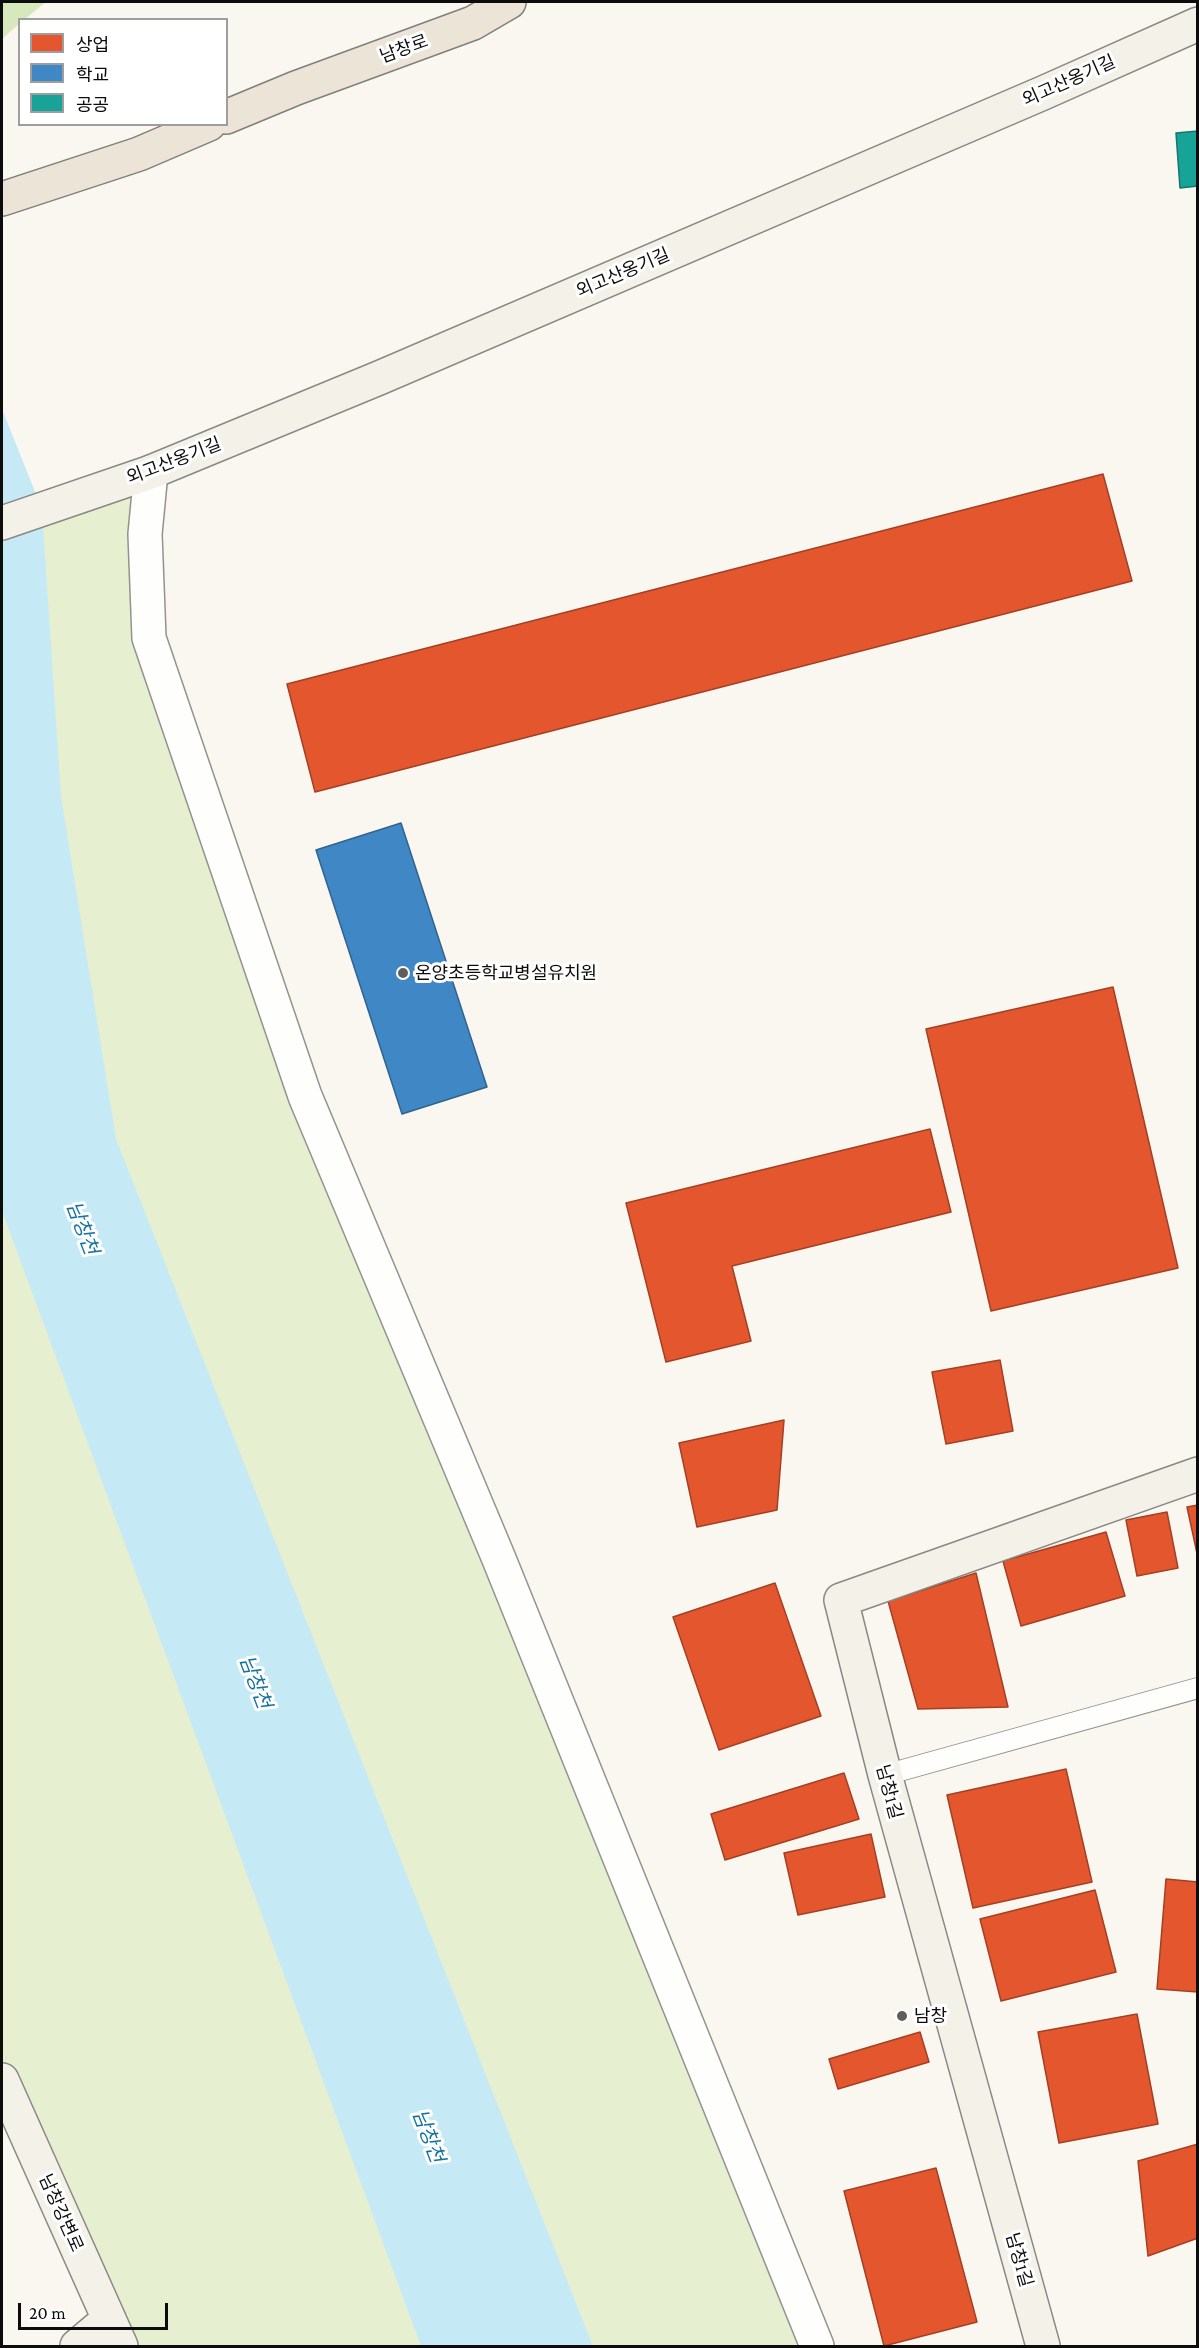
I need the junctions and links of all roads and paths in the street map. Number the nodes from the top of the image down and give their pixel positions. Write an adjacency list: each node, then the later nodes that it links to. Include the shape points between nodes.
1 (509, 2): 3 (main road, 남창로, via 473,23)
2 (1197, 24): 6 (street, 외고산옹기길)
3 (228, 116)
4 (204, 126): 5 (main road, via 139,154)
5 (2, 199)
6 (151, 472): 7 (street, 외고산옹기길); 14 (street, via 145,534 149,638 305,1096 499,1559)
7 (2, 523)
8 (1197, 1474): 10 (street, 남창1길, via 841,1600)
9 (1197, 1688): 10 (lane)
10 (885, 1775): 15 (street, 남창1길)
11 (2, 2080): 12 (street, 남창강변로)
12 (115, 2333): 13 (street)
13 (77, 2346)
14 (817, 2346)
15 (1043, 2346)

